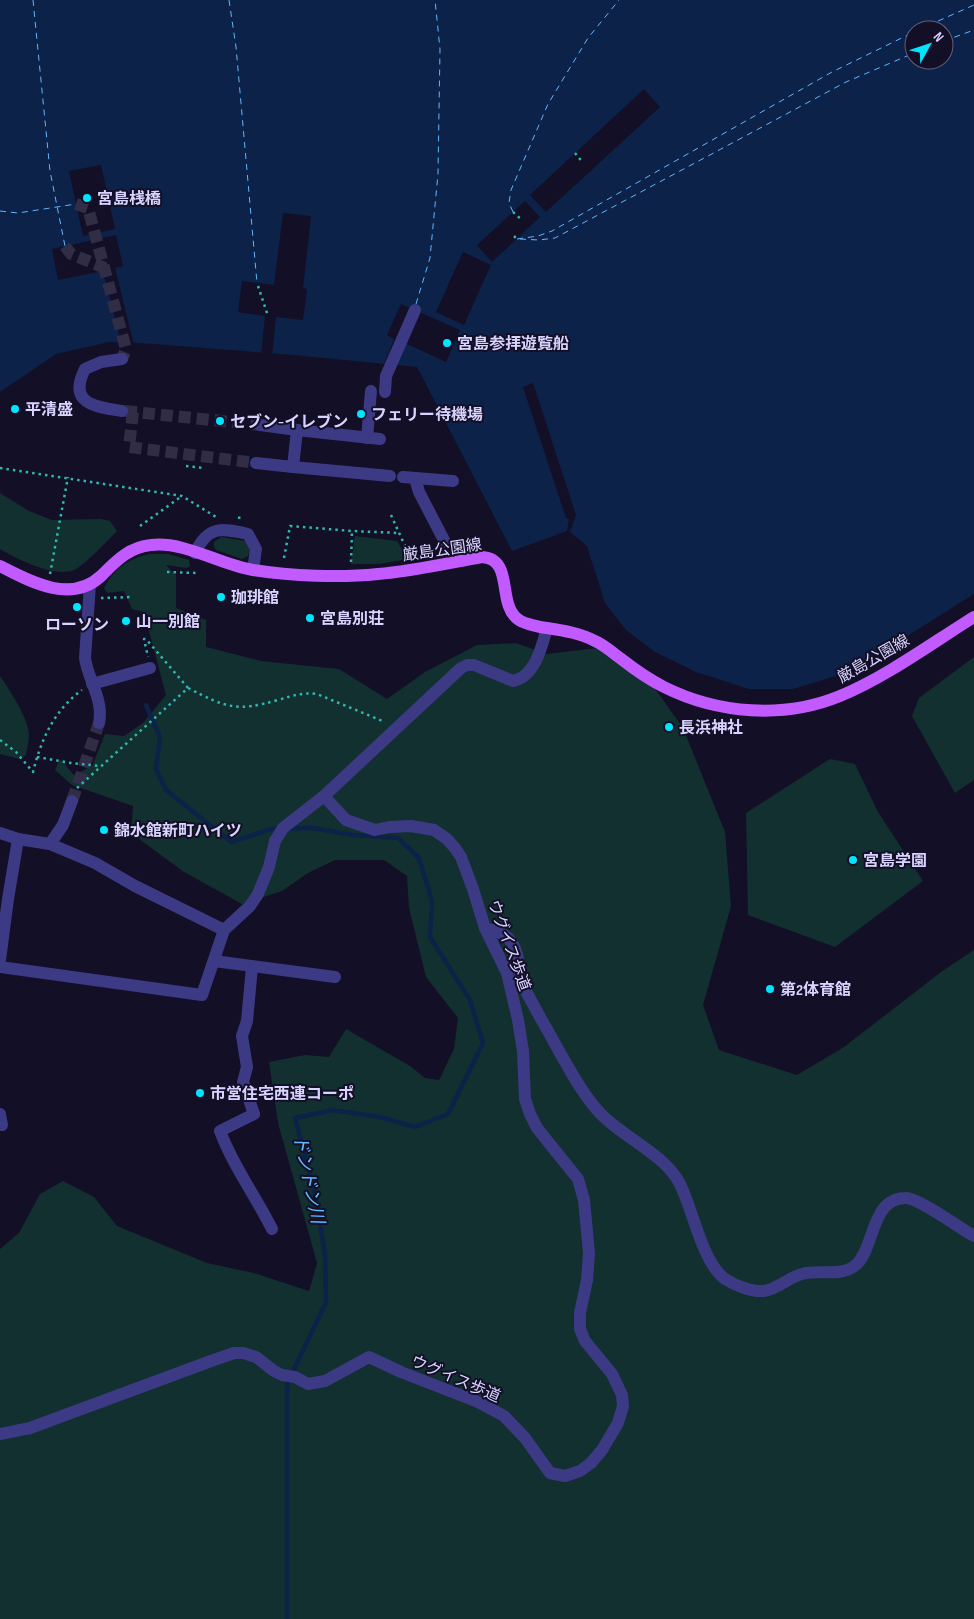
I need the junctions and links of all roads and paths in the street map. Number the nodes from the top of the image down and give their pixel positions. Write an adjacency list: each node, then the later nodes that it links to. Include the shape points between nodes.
1 (575, 153): 2 (path)
2 (583, 163)
3 (513, 212): 4 (path)
4 (522, 220)
5 (258, 286): 7 (path)
6 (414, 310): 10 (street, via 386,376)
7 (268, 316)
8 (122, 358): 11 (street, via 84,369 79,381 81,394 87,402 98,408)
9 (371, 391): 13 (street, via 374,438)
10 (385, 392)
11 (122, 411)
12 (260, 425): 13 (street)
13 (297, 430): 16 (street)
14 (256, 463): 16 (street)
15 (186, 466): 18 (path)
16 (293, 467): 19 (street)
17 (0, 468): 20 (path)
18 (204, 468)
19 (390, 476)
20 (68, 477): 22 (path); 39 (path)
21 (453, 481): 30 (street, via 409,478)
22 (182, 496): 25 (path); 27 (path)
23 (240, 513): 26 (path)
24 (391, 515): 29 (path)
25 (219, 518)
26 (239, 519)
27 (140, 526)
28 (352, 531): 29 (path); 32 (path, via 290,526); 34 (path)
29 (400, 533): 33 (path)
30 (446, 544)
31 (195, 552): 36 (main road, 厳島公園線); 36 (street, via 201,541 212,532 224,529 248,534 256,549); 40 (main road, 厳島公園線, via 161,544 138,548 118,559)
32 (284, 558)
33 (411, 558)
34 (351, 564)
35 (0, 566): 40 (main road, 厳島公園線, via 52,588 78,589)
36 (253, 570): 44 (main road, 厳島公園線, via 350,576 490,558 501,570 512,614 527,624)
37 (166, 572): 38 (path)
38 (197, 573)
39 (50, 575)
40 (90, 584): 42 (street)
41 (133, 596): 42 (path)
42 (89, 598): 47 (street, via 84,658)
43 (974, 617): 44 (main road, 厳島公園線, via 874,679 839,696 800,707 760,711 720,707 682,695 646,677 597,641)
44 (547, 628): 50 (street, via 539,657 517,680 467,665)
45 (150, 668): 47 (street)
46 (182, 682): 48 (path)
47 (92, 684): 49 (street, via 101,706); 52 (path, via 72,698 57,716 46,732)
48 (188, 688): 50 (path, via 228,706 245,708 306,692); 52 (path, via 100,766)
49 (99, 723)
50 (399, 727): 53 (street)
51 (0, 740): 52 (path, via 16,752 33,772)
52 (37, 757)
53 (324, 796): 58 (street, ウグイス歩道, via 346,820 376,830 411,826 434,830 447,839 460,857); 59 (street, via 284,828 275,840 258,894)
54 (72, 801): 57 (street, via 63,825)
55 (0, 833): 56 (street)
56 (18, 839): 57 (street); 60 (street)
57 (50, 844): 59 (street, via 95,862 135,886)
58 (486, 928): 66 (street, via 505,935 513,944 527,993 585,1094 603,1116 669,1168 680,1183 702,1242 724,1278 752,1290 764,1291 801,1274 848,1270 862,1258 883,1210 906,1198 924,1204); 67 (street, ウグイス歩道, via 507,973 518,1020 525,1099 530,1114 537,1128 578,1179 584,1200 589,1253 580,1329 585,1341 612,1374 622,1395 623,1406 618,1423 591,1462 580,1471 565,1476 550,1473 525,1438 504,1416 369,1357 325,1381 308,1384 274,1371 252,1355 234,1353 30,1428)
59 (224, 930): 61 (street)
60 (0, 960)
61 (214, 962): 62 (street, via 202,995); 63 (street)
62 (0, 967)
63 (252, 967): 64 (street); 65 (street, via 247,1021 242,1036 247,1068 243,1082 254,1114 220,1131 241,1177 258,1200)
64 (335, 977)
65 (272, 1229)
66 (974, 1236)
67 (0, 1434)

